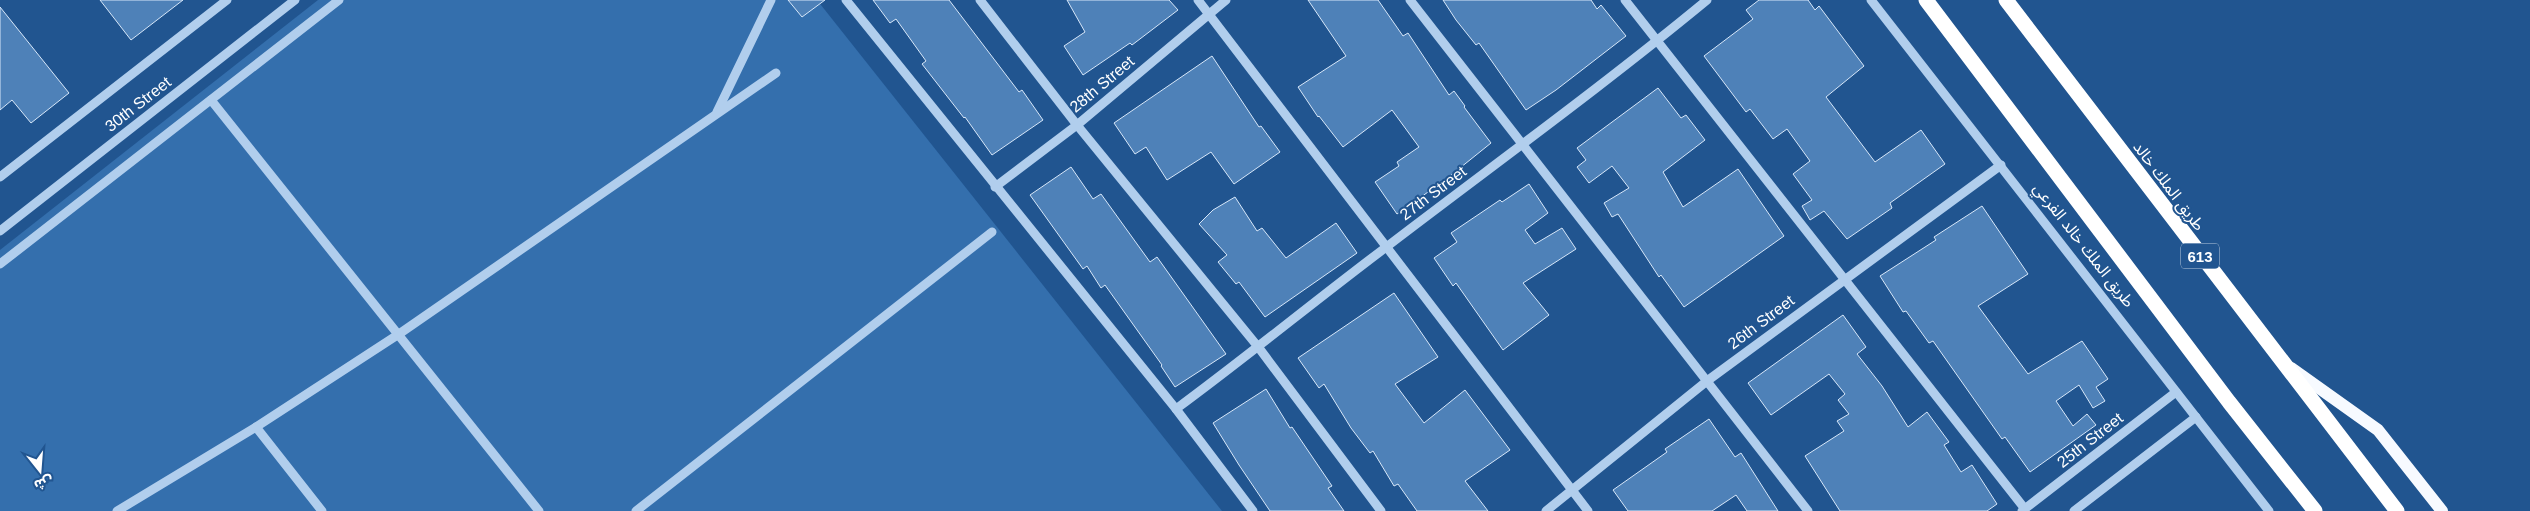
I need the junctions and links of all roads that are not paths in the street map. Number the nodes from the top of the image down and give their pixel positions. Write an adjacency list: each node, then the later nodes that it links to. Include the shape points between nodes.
1 (227, 0): 23 (street, 30th Street)
2 (295, 0): 25 (street, 30th Street)
3 (339, 0): 18 (street)
4 (771, 0): 19 (street)
5 (846, 0): 24 (street)
6 (980, 0): 20 (street)
7 (1198, 0): 15 (street)
8 (1226, 0): 15 (street, 28th Street)
9 (1410, 0): 21 (street)
10 (1626, 0): 16 (street)
11 (1707, 0): 16 (street, 27th Street)
12 (1871, 0): 22 (street, طريق الملك خالد الفرعي)
13 (1926, 0): 51 (highway)
14 (2006, 0): 32 (highway, طريق الملك خالد / 613)
15 (1209, 14): 20 (street, 28th Street); 27 (street)
16 (1657, 41): 21 (street, 27th Street); 29 (street)
17 (776, 72): 19 (street)
18 (211, 100): 28 (street); 30 (street)
19 (716, 114): 30 (street)
20 (1077, 125): 24 (street, 28th Street); 31 (street)
21 (1523, 143): 27 (street, 27th Street); 33 (street)
22 (2001, 165): 29 (street, 26th Street); 34 (street, طريق الملك خالد الفرعي)
23 (0, 177)
24 (995, 187): 35 (street)
25 (0, 231)
26 (992, 232): 43 (street)
27 (1386, 246): 31 (street, 27th Street); 38 (street)
28 (0, 264)
29 (1844, 279): 33 (street, 26th Street); 39 (street)
30 (399, 334): 37 (street); 42 (street)
31 (1259, 348): 35 (street, 27th Street); 45 (street)
32 (2278, 358): 52 (highway, طريق الملك خالد / 613); 53 (main road, via 2378,430)
33 (1707, 381): 38 (street, 26th Street); 48 (street)
34 (2176, 392): 36 (street, طريق الملك خالد الفرعي); 39 (street, 25th Street)
35 (1176, 410): 44 (street)
36 (2196, 417): 49 (street); 50 (street, طريق الملك خالد الفرعي)
37 (256, 427): 40 (street); 41 (street)
38 (1572, 491): 46 (street, 26th Street); 47 (street)
39 (2023, 510)
40 (117, 511)
41 (322, 511)
42 (539, 511)
43 (636, 511)
44 (1253, 511)
45 (1381, 511)
46 (1546, 511)
47 (1588, 511)
48 (1808, 511)
49 (2074, 511)
50 (2269, 511)
51 (2315, 511)
52 (2397, 511)
53 (2442, 511)

